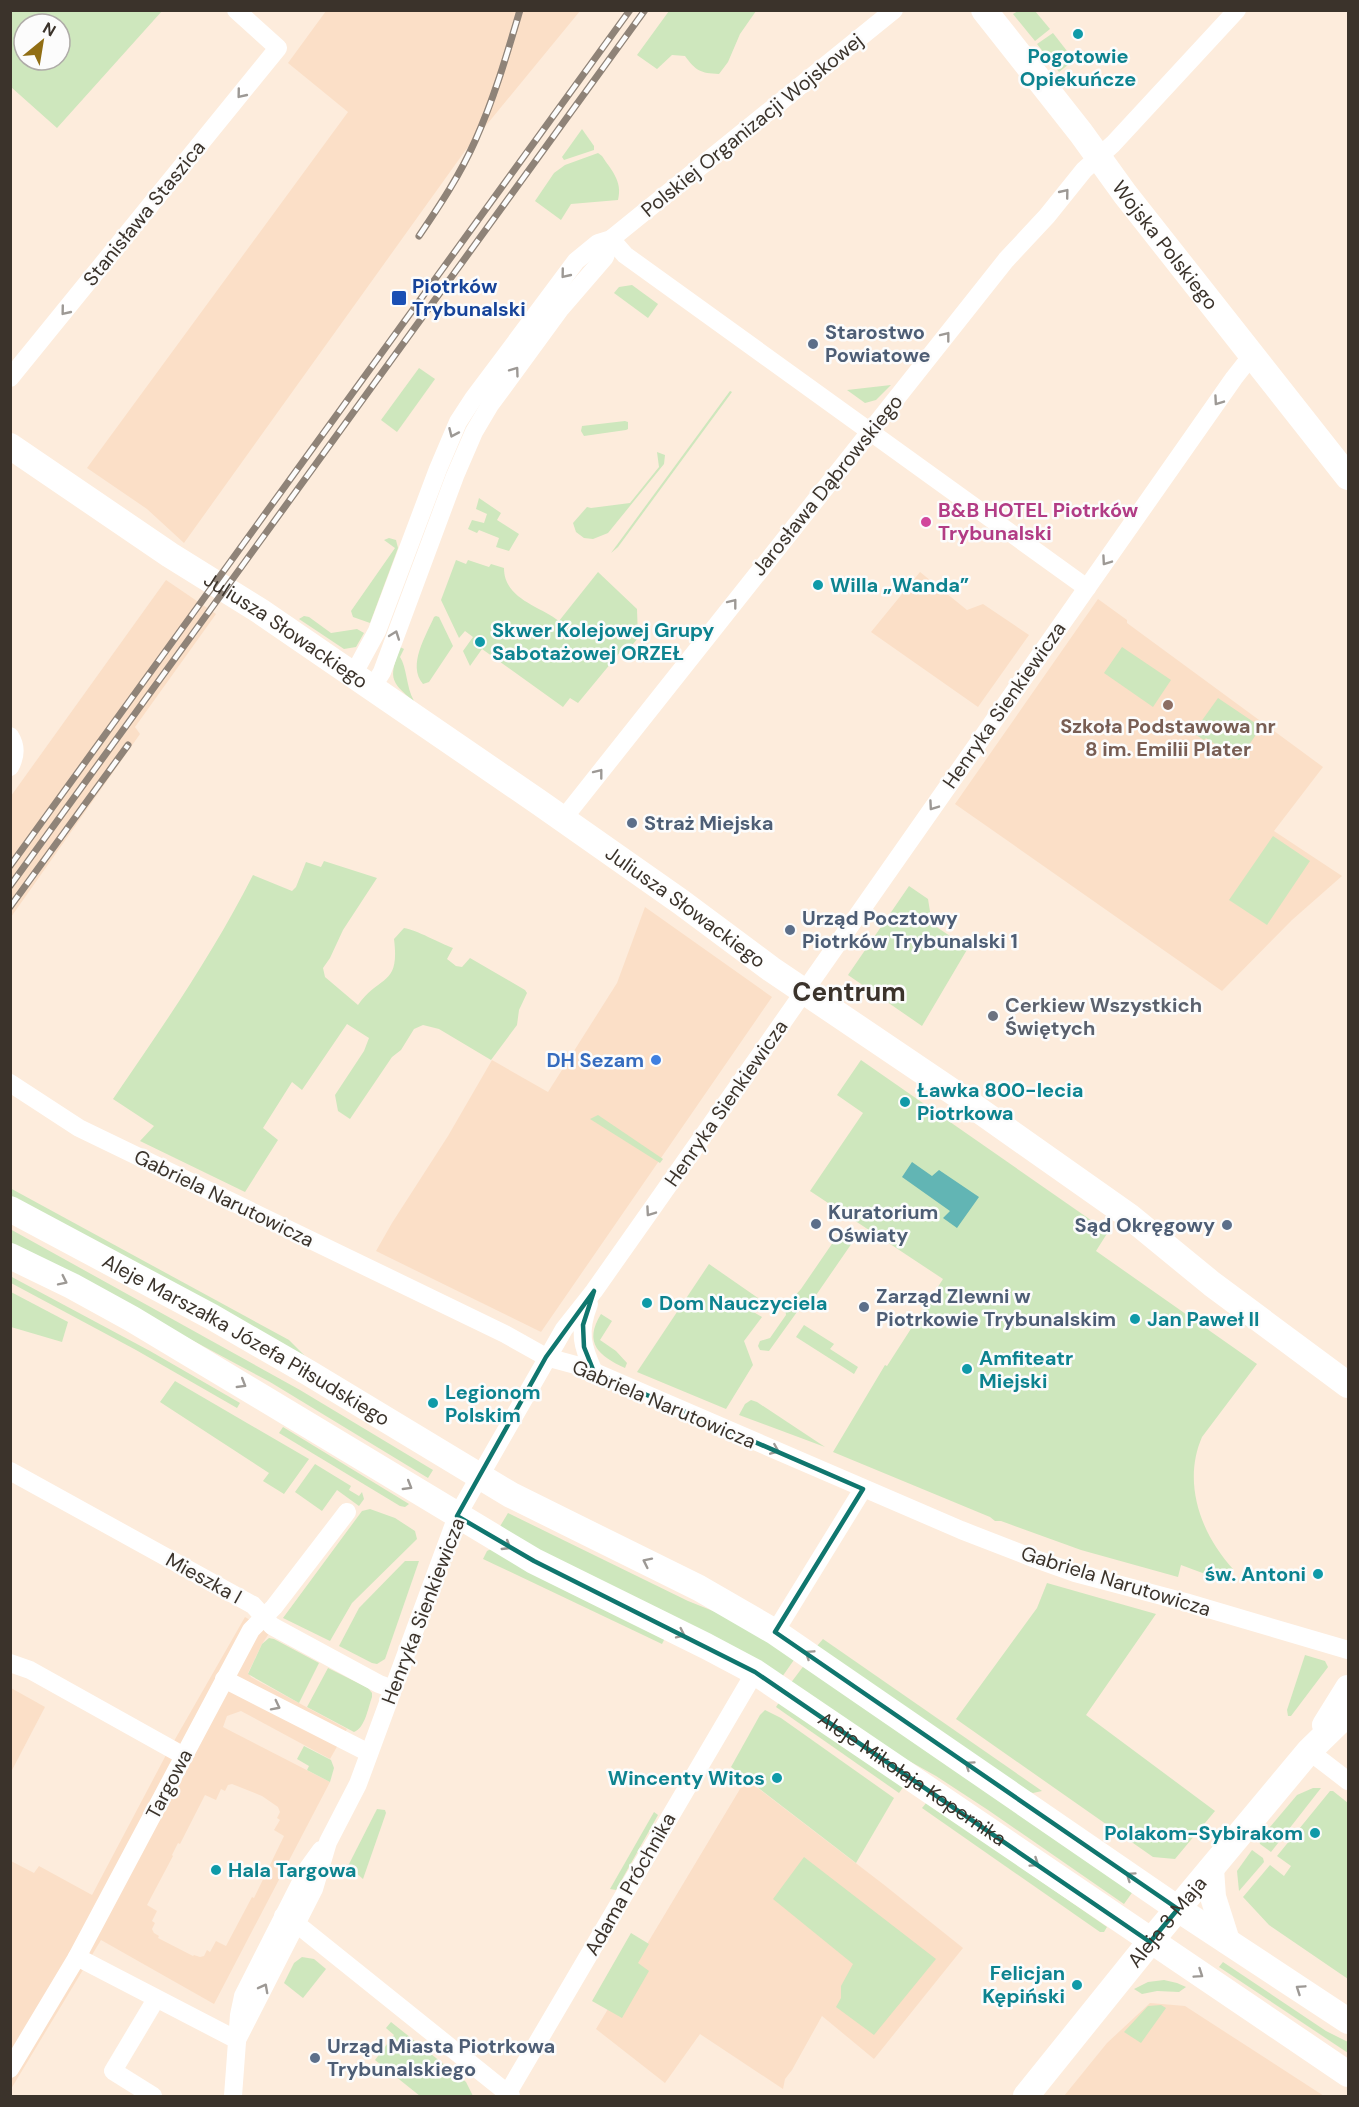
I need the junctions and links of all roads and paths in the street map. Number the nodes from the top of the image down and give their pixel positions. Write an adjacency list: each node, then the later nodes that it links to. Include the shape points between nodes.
1 (236, 10): 8 (street, Stanisława Staszica, one-way to 8, via 278,48)
2 (894, 10): 6 (street, Polskiej Organizacji Wojskowej)
3 (984, 10): 5 (main road, Wojska Polskiego)
4 (1237, 10): 5 (street, Jarosława Dąbrowskiego)
5 (1098, 157): 7 (main road, Wojska Polskiego); 9 (street, Jarosława Dąbrowskiego, one-way to 5, via 1014,251)
6 (611, 239): 9 (street, via 625,255); 13 (street, Polskiej Organizacji Wojskowej, via 586,251 560,280 458,422 447,473 377,631)
7 (1257, 361): 11 (main road, Wojska Polskiego); 12 (street, Henryka Sienkiewicza, one-way to 12, via 1240,370)
8 (10, 378)
9 (870, 431): 12 (street); 16 (street, Jarosława Dąbrowskiego, one-way to 9)
10 (10, 446): 13 (main road, Juliusza Słowackiego)
11 (1348, 477)
12 (1088, 588): 17 (street, Henryka Sienkiewicza, one-way to 17)
13 (363, 682): 16 (main road, Juliusza Słowackiego)
14 (12, 738): 15 (street, via 16,752)
15 (10, 767)
16 (563, 819): 17 (main road, Juliusza Słowackiego)
17 (804, 992): 21 (street, Henryka Sienkiewicza, one-way to 21); 24 (main road, Juliusza Słowackiego, via 1129,1216 1212,1284)
18 (10, 1083): 22 (street, Gabriela Narutowicza, via 80,1128)
19 (10, 1209): 26 (main road, Aleje Marszałka Józefa Piłsudskiego, via 241,1334)
20 (10, 1256): 29 (main road, Aleje Marszałka Józefa Piłsudskiego, one-way to 29, via 142,1324)
21 (594, 1291): 22 (street, Henryka Sienkiewicza); 23 (street, via 582,1333)
22 (546, 1357): 23 (street, Gabriela Narutowicza); 26 (street, Henryka Sienkiewicza)
23 (594, 1372): 27 (street, Gabriela Narutowicza, one-way to 27)
24 (1348, 1385)
25 (10, 1471): 30 (street, Mieszka I, via 253,1605)
26 (480, 1476): 29 (street, Henryka Sienkiewicza); 31 (main road, one-way to 26, via 699,1588)
27 (863, 1489): 31 (street); 32 (street, Gabriela Narutowicza, via 977,1537 1075,1572)
28 (347, 1512): 30 (street, Targowa)
29 (457, 1516): 34 (main road, Aleje Mikołaja Kopernika, one-way to 34, via 534,1562); 37 (street, Henryka Sienkiewicza)
30 (265, 1616): 35 (street, Targowa, via 253,1626); 37 (street, Mieszka I, via 272,1626)
31 (775, 1632): 44 (main road, one-way to 31)
32 (1348, 1650)
33 (10, 1663): 41 (street, via 30,1670)
34 (755, 1672): 47 (main road, Aleje Mikołaja Kopernika, one-way to 47); 54 (street, Adama Próchnika)
35 (224, 1679): 40 (street, one-way to 40); 41 (street, Targowa)
36 (1348, 1688): 39 (main road)
37 (393, 1689): 40 (street, Henryka Sienkiewicza)
38 (1348, 1713): 39 (main road)
39 (1310, 1751): 42 (street); 43 (main road, Aleja 3 Maja)
40 (369, 1753): 45 (street, Henryka Sienkiewicza, via 328,1842 308,1868)
41 (184, 1756): 48 (street, Targowa)
42 (1348, 1781)
43 (1211, 1869): 44 (main road, Aleja 3 Maja); 46 (main road, via 1213,1897)
44 (1178, 1909): 46 (main road); 47 (main road, Aleja 3 Maja)
45 (290, 1920): 51 (street, Henryka Sienkiewicza); 54 (street)
46 (1227, 1941): 50 (main road, one-way to 46)
47 (1150, 1942): 53 (main road, Aleje Mikołaja Kopernika, one-way to 53); 57 (main road, Aleja 3 Maja)
48 (77, 1958): 49 (street); 52 (street, Targowa)
49 (156, 1999): 51 (street); 55 (street, via 113,2071)
50 (1348, 2021)
51 (237, 2040): 56 (street, Henryka Sienkiewicza)
52 (10, 2069)
53 (1348, 2074)
54 (508, 2096)
55 (153, 2097)
56 (233, 2097)
57 (1026, 2097)

